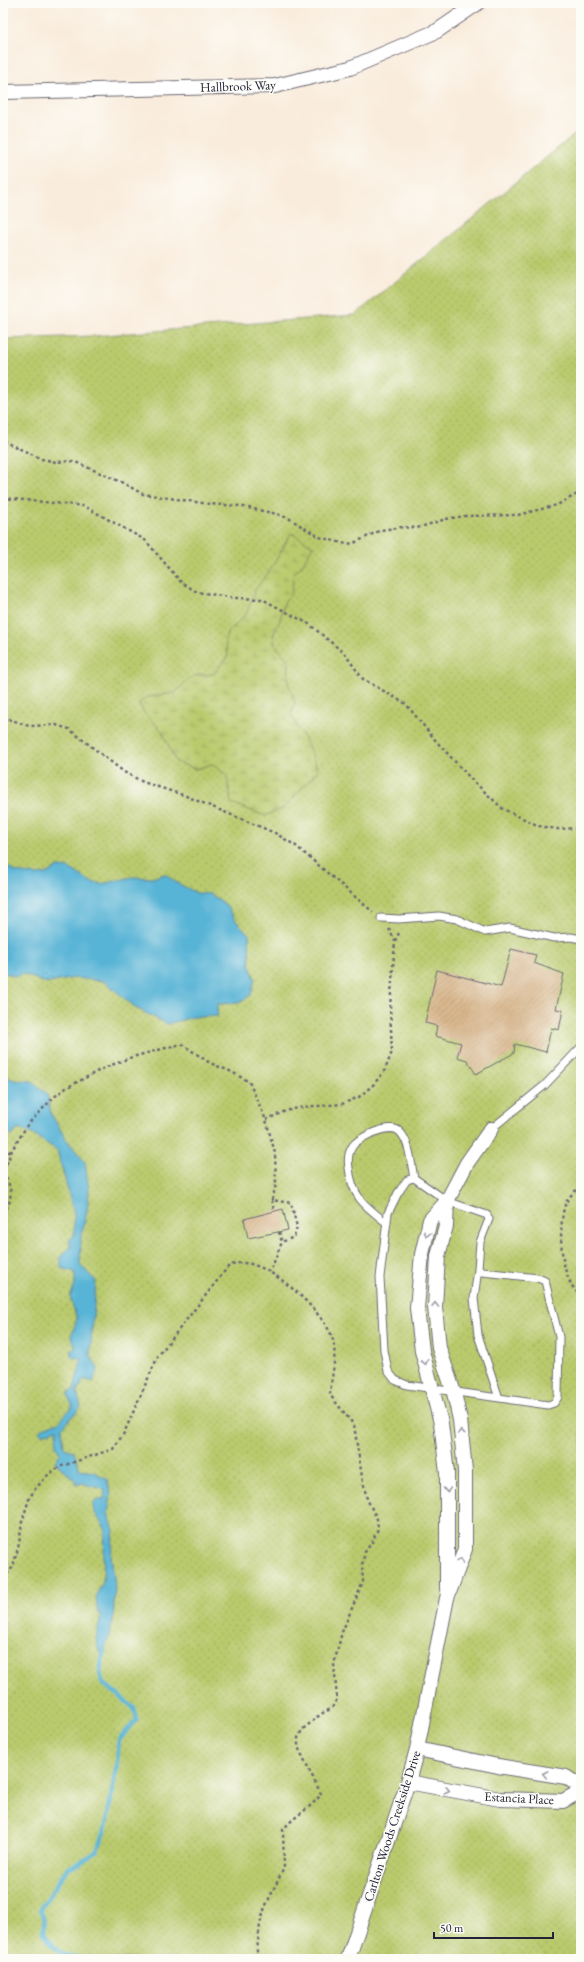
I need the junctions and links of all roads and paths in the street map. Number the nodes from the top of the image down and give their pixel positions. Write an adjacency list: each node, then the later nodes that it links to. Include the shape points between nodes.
1 (478, 3): 2 (street, Hallbrook Way, via 437,31 350,68 275,86)
2 (3, 92)
3 (3, 441): 4 (path, via 42,460 73,461 143,494 239,506 277,514 319,537 346,544 354,543 381,530 417,528 446,519 518,515 557,505)
4 (581, 492)
5 (3, 498): 7 (path, via 84,506 145,540 181,582 197,592 262,599 309,624 344,653 363,679 406,704 471,779 503,809 539,826 557,829)
6 (3, 717): 8 (path, via 29,726 56,726 69,730 124,772 143,782 186,796 276,833 296,846)
7 (581, 828)
8 (380, 918): 9 (lane, via 439,916 457,919 485,932 510,928 554,938); 11 (path, via 395,941 390,1007 392,1052 385,1070 359,1097 342,1104 303,1106 285,1110)
9 (581, 939)
10 (581, 1047): 12 (lane, via 545,1085)
11 (266, 1120): 13 (path, via 249,1082 210,1063 183,1045 177,1045 132,1057 66,1088 28,1124); 18 (path, via 275,1153 276,1184)
12 (491, 1129): 19 (street, Carlton Woods Creekside Drive, via 467,1163)
13 (12, 1150): 14 (path); 15 (path)
14 (3, 1156)
15 (3, 1173): 21 (path, via 8,1179 11,1200)
16 (414, 1178): 19 (lane); 22 (lane, via 407,1180 398,1192 388,1213); 22 (lane, via 405,1139 397,1130 383,1129 357,1140 351,1148 348,1162 355,1194 366,1207)
17 (581, 1186): 27 (path, via 565,1204 562,1233 565,1273 571,1285)
18 (272, 1200): 20 (path); 24 (path, via 291,1203 297,1227 294,1237)
19 (447, 1202): 25 (lane, via 487,1215 489,1219 480,1242); 28 (street, Carlton Woods Creekside Drive, one-way to 28, via 430,1220 422,1254 417,1308 422,1351); 29 (street, Carlton Woods Creekside Drive, one-way to 19, via 439,1348 435,1307 438,1256 446,1226)
20 (274, 1211)
21 (3, 1214)
22 (387, 1222): 28 (lane, via 380,1277 384,1350 388,1371 395,1380 407,1385)
23 (279, 1232): 24 (path)
24 (282, 1242): 26 (path)
25 (478, 1269): 30 (lane, via 474,1298 478,1336); 30 (lane, via 482,1272 545,1281 559,1337 558,1397 554,1403 548,1405)
26 (270, 1272): 31 (path, via 249,1264 239,1263 228,1267 158,1356 124,1433 113,1449 59,1467 42,1481 29,1499 13,1567); 37 (path, via 306,1302 331,1335 334,1363 330,1395 354,1425 367,1499 377,1519 378,1529 365,1552 362,1565 363,1582 342,1632 334,1664 338,1699 332,1708 320,1714 302,1730 298,1738 298,1747 321,1794 284,1830 284,1868 263,1913)
27 (581, 1295)
28 (432, 1389): 29 (lane); 32 (street, Carlton Woods Creekside Drive, one-way to 32, via 441,1423 447,1474)
29 (454, 1393): 30 (lane); 32 (street, Carlton Woods Creekside Drive, one-way to 29, via 465,1549 465,1471 460,1420)
30 (499, 1398)
31 (3, 1579)
32 (447, 1598): 33 (street, Carlton Woods Creekside Drive)
33 (417, 1749): 34 (street, Carlton Woods Creekside Drive); 35 (street, Estancia Place, one-way to 33, via 566,1778)
34 (408, 1782): 36 (street, Estancia Place, one-way to 36, via 500,1799 563,1800); 38 (street, Carlton Woods Creekside Drive)
35 (581, 1787)
36 (581, 1791)
37 (256, 1959)
38 (348, 1959)

